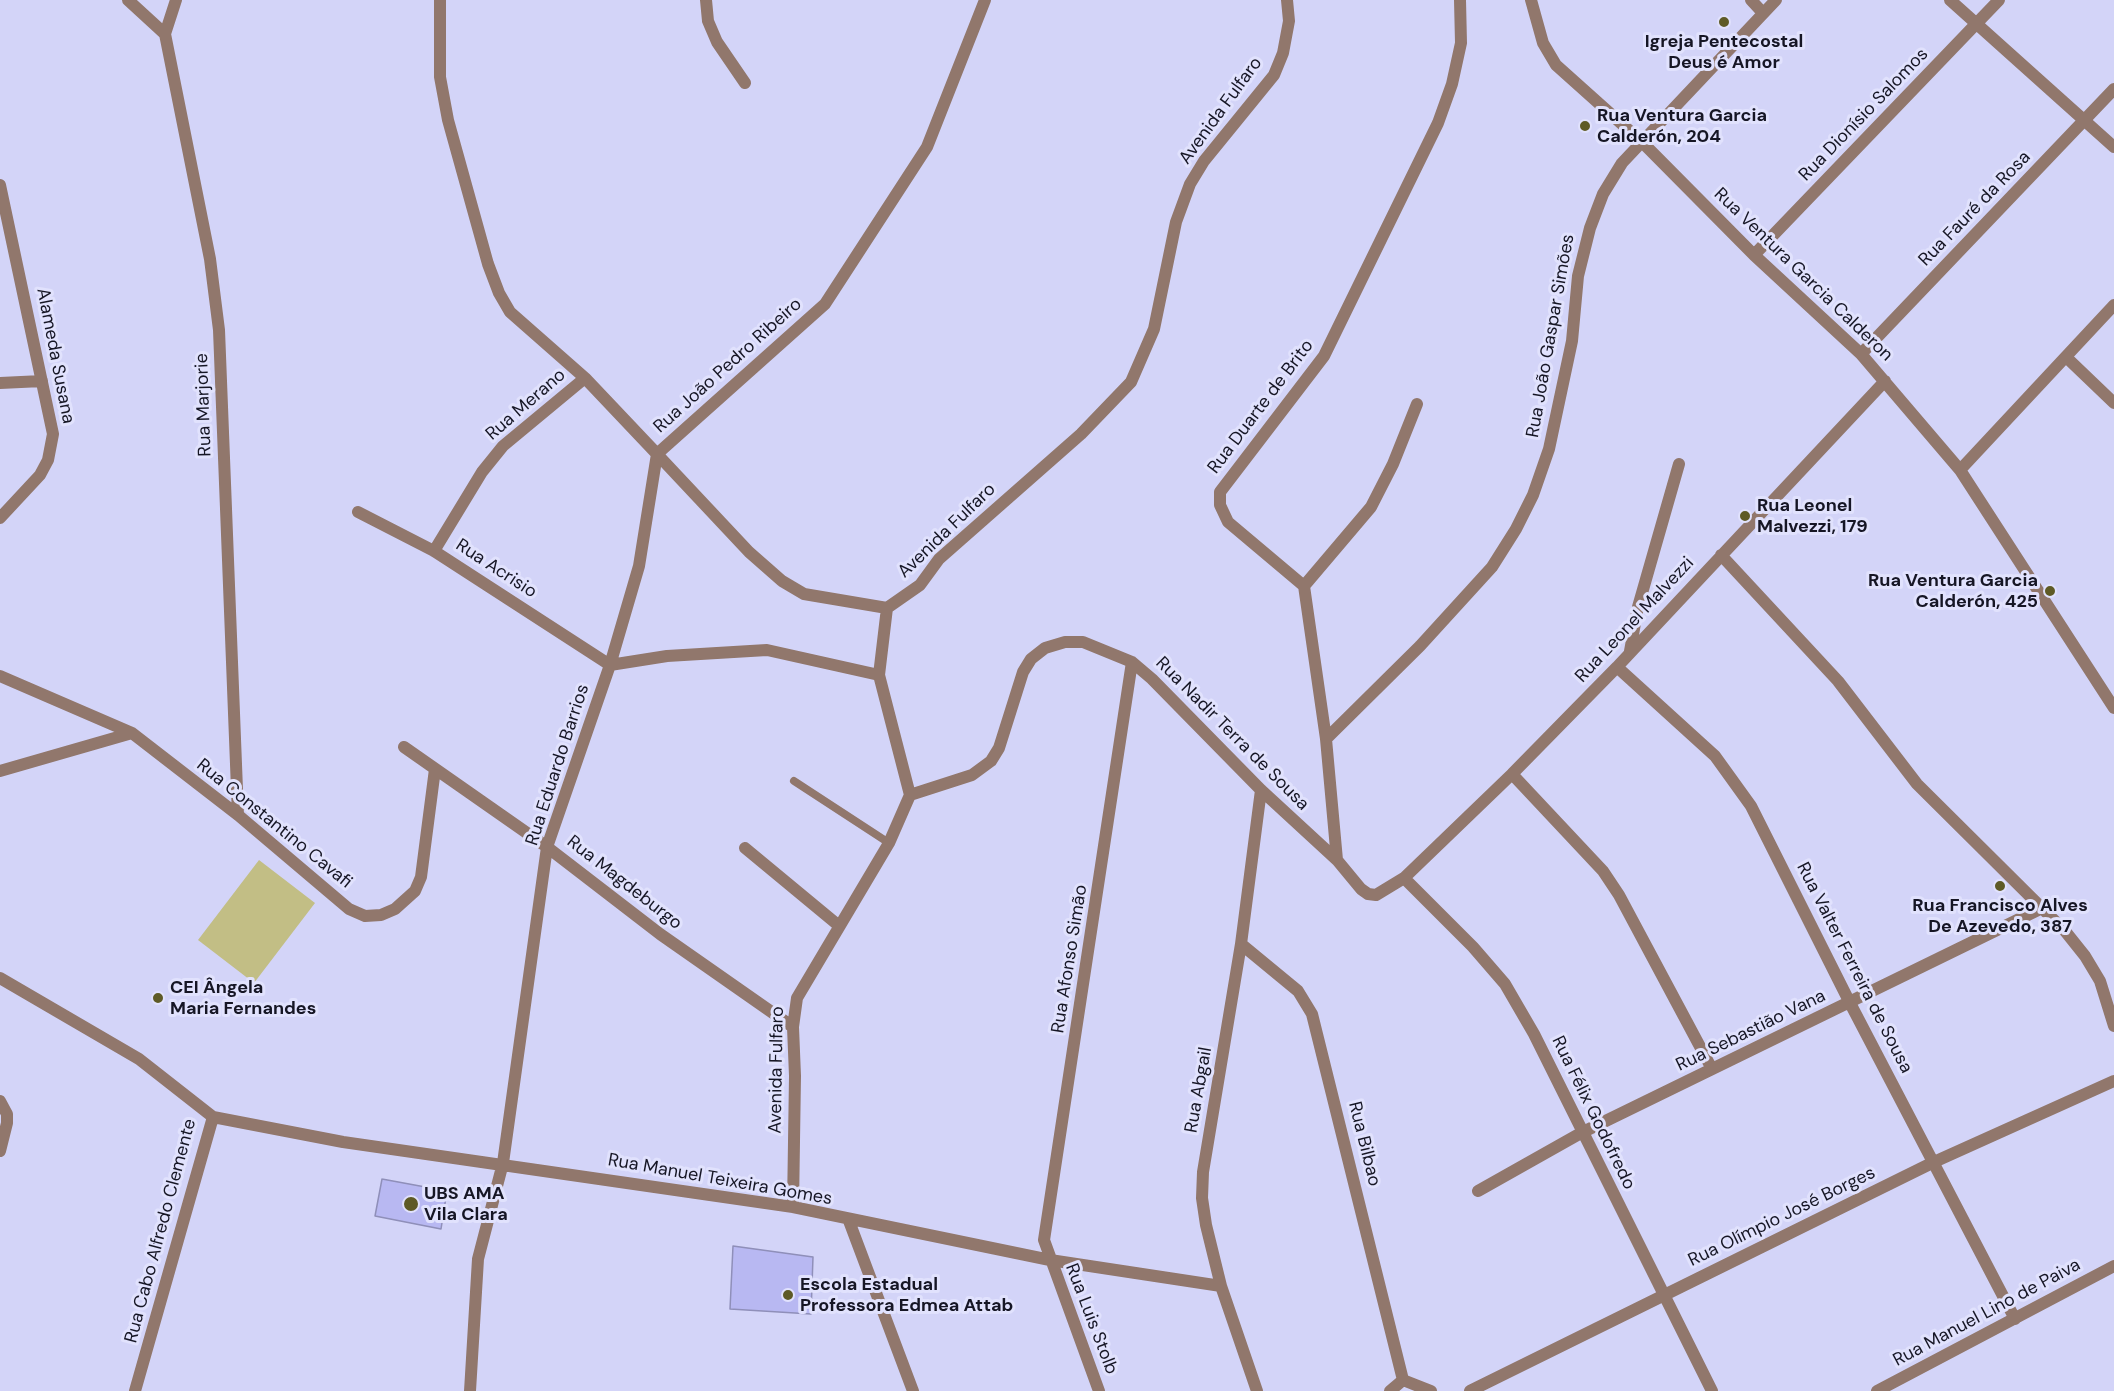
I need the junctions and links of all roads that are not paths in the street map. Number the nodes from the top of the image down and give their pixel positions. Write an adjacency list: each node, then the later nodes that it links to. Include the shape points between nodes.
1 (128, 0): 15 (street)
2 (176, 0): 15 (street, Rua Marjorie)
3 (440, 0): 26 (street, Rua João Pedro Ribeiro, via 440,77 488,264 510,312)
4 (706, 0): 16 (street, via 708,21 717,42)
5 (985, 0): 32 (street, Rua João Pedro Ribeiro, via 927,147 825,304)
6 (1287, 0): 40 (street, Avenida Fulfaro, via 1289,21 1274,75 1190,184 1176,222 1154,329 1131,382 1082,434 939,559 920,585)
7 (1461, 0): 39 (street, Rua Duarte de Brito, via 1461,43 1438,123 1324,356 1220,492 1220,505 1228,522)
8 (1531, 0): 19 (street, Rua Ventura Garcia Calderon, via 1543,43 1556,64)
9 (1751, 0): 13 (street)
10 (1776, 0): 13 (street, Rua João Gaspar Simões)
11 (1950, 0): 14 (street)
12 (1999, 0): 14 (street, Rua Dionísio Salomos)
13 (1763, 13): 19 (street, Rua João Gaspar Simões)
14 (1976, 25): 18 (street); 22 (street, Rua Dionísio Salomos)
15 (165, 34): 57 (street, Rua Marjorie, via 210,259 219,330)
16 (746, 82)
17 (2114, 89): 18 (street, Rua Fauré da Rosa)
18 (2085, 121): 20 (street); 24 (street, Rua Fauré da Rosa)
19 (1642, 142): 22 (street, Rua Ventura Garcia Calderon); 49 (street, Rua João Gaspar Simões, via 1622,163 1603,194 1590,228 1578,276 1572,341 1549,449 1516,530 1484,576)
20 (2114, 147)
21 (0, 185): 27 (street, Alameda Susana)
22 (1754, 255): 24 (street, Rua Ventura Garcia Calderon)
23 (2114, 305): 25 (street)
24 (1861, 354): 28 (street, Rua Ventura Garcia Calderon)
25 (2066, 357): 30 (street); 34 (street)
26 (585, 378): 32 (street, Rua João Pedro Ribeiro); 37 (street, Rua Merano, via 503,446 482,472)
27 (42, 381): 29 (street); 36 (street, Alameda Susana, via 53,434 48,460 40,475)
28 (1885, 381): 34 (street, Rua Ventura Garcia Calderon); 38 (street, Rua Leonel Malvezzi)
29 (0, 383)
30 (2114, 403)
31 (1417, 404): 39 (street, via 1371,507)
32 (657, 454): 40 (street, via 749,552 782,581 804,594); 43 (street, Rua Eduardo Barrios, via 639,566)
33 (1679, 464): 41 (street, via 1638,607)
34 (1960, 470): 47 (street, Rua Ventura Garcia Calderon)
35 (358, 512): 37 (street, Rua Acrisio)
36 (0, 518)
37 (434, 551): 43 (street, Rua Acrisio)
38 (1721, 555): 41 (street, Rua Leonel Malvezzi); 63 (street, via 1838,681 1917,784)
39 (1304, 586): 49 (street)
40 (887, 608): 45 (street)
41 (1630, 652): 44 (street, Rua Leonel Malvezzi)
42 (1132, 662): 55 (street, Rua Nadir Terra de Sousa); 56 (street, Rua Nadir Terra de Sousa, via 1083,642 1045,648 1031,658 1023,672 999,748 991,761 972,775); 81 (street, Rua Afonso Simão, via 1044,1240)
43 (610, 665): 45 (street, via 667,656 767,650); 59 (street, Rua Eduardo Barrios)
44 (1617, 667): 53 (street, Rua Leonel Malvezzi); 67 (street, Rua Valter Ferreira de Sousa, via 1715,756 1738,785)
45 (879, 675): 56 (street)
46 (0, 676): 48 (street, Rua Constantino Cavafi)
47 (2113, 703)
48 (132, 733): 52 (street); 57 (street, Rua Constantino Cavafi)
49 (1326, 739): 61 (street)
50 (404, 747): 51 (street, Rua Magdeburgo)
51 (435, 769): 57 (street, Rua Constantino Cavafi, via 416,891 407,901 381,915 365,916 350,909); 59 (street, Rua Magdeburgo)
52 (0, 771)
53 (1512, 774): 62 (street, Rua Leonel Malvezzi); 70 (street, via 1603,871 1620,895)
54 (794, 781): 58 (lane)
55 (1261, 790): 61 (street, Rua Nadir Terra de Sousa); 65 (street, Rua Abgail)
56 (910, 795): 58 (street, Avenida Fulfaro)
57 (238, 815)
58 (889, 843): 64 (street, Avenida Fulfaro)
59 (547, 847): 69 (street, Rua Magdeburgo, via 660,934); 77 (street, Rua Eduardo Barrios)
60 (745, 849): 64 (street)
61 (1337, 860): 62 (street, Rua Nadir Terra de Sousa, via 1368,894 1376,895)
62 (1404, 878): 74 (street, Rua Félix Godofredo, via 1505,984 1534,1034)
63 (2042, 908): 67 (street, Rua Sebastião Vana); 68 (street, via 2085,956 2100,981)
64 (838, 925): 69 (street, Avenida Fulfaro, via 797,998)
65 (1241, 944): 83 (street, Rua Abgail, via 1203,1172 1206,1225); 86 (street, Rua Bilbao, via 1298,991 1312,1014)
66 (0, 978): 73 (street, Rua Cabo Alfredo Clemente, via 140,1059)
67 (1850, 1003): 70 (street, Rua Sebastião Vana); 76 (street, Rua Valter Ferreira de Sousa)
68 (2114, 1026)
69 (793, 1027): 79 (street, Avenida Fulfaro)
70 (1712, 1069): 74 (street, Rua Sebastião Vana)
71 (2114, 1081): 76 (street, Rua Olímpio José Borges)
72 (0, 1101): 75 (street, via 7,1114)
73 (213, 1117): 77 (street, Rua Manuel Teixeira Gomes, via 343,1142); 87 (street, Rua Cabo Alfredo Clemente)
74 (1581, 1133): 78 (street, Rua Sebastião Vana); 84 (street, Rua Félix Godofredo)
75 (0, 1151)
76 (1934, 1162): 84 (street, Rua Olímpio José Borges); 85 (street, Rua Valter Ferreira de Sousa)
77 (503, 1163): 79 (street, Rua Manuel Teixeira Gomes); 88 (street, Rua Eduardo Barrios, via 478,1259)
78 (1478, 1191)
79 (793, 1208): 80 (street, Rua Manuel Teixeira Gomes)
80 (849, 1221): 81 (street, Rua Manuel Teixeira Gomes); 89 (street)
81 (1050, 1260): 83 (street, Rua Manuel Teixeira Gomes); 90 (street, Rua Luis Stolb)
82 (2114, 1266): 85 (street, Rua Manuel Lino de Paiva)
83 (1221, 1286): 91 (street, Rua Abgail)
84 (1662, 1296): 94 (street, Rua Olímpio José Borges); 95 (street, Rua Félix Godofredo)
85 (2015, 1319): 96 (street, Rua Manuel Lino de Paiva)
86 (1403, 1380): 92 (street); 93 (street)
87 (135, 1391)
88 (470, 1391)
89 (913, 1391)
90 (1099, 1391)
91 (1257, 1391)
92 (1390, 1391)
93 (1431, 1391)
94 (1470, 1391)
95 (1712, 1391)
96 (1877, 1391)

